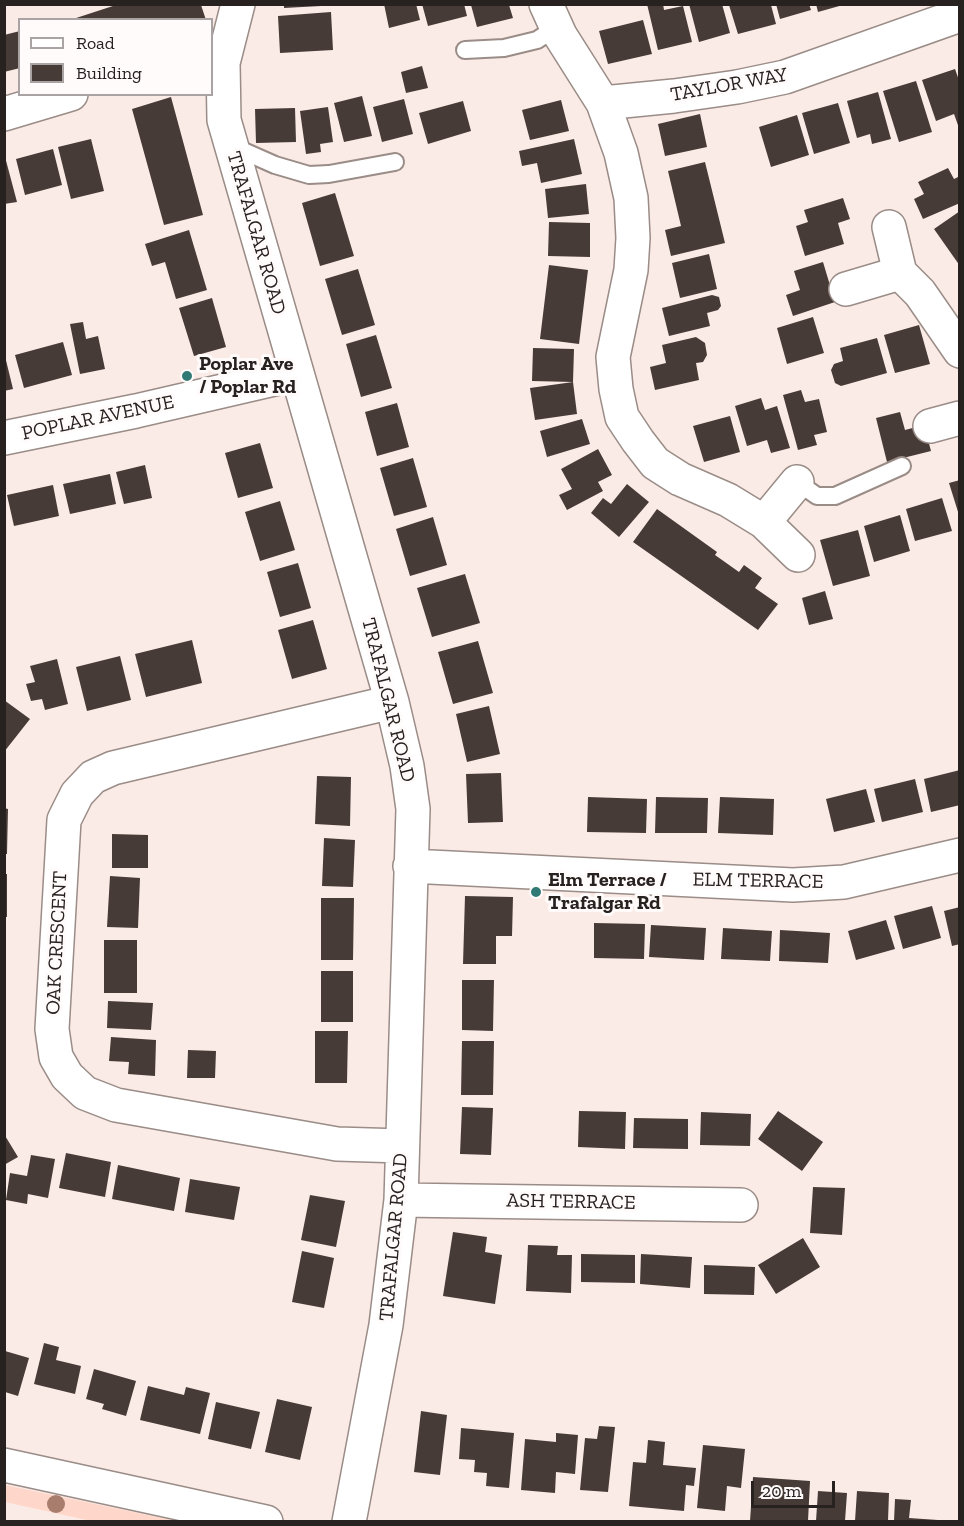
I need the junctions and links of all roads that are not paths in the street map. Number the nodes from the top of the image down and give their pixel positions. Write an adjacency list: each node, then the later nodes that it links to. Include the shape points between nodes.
1 (238, 4): 5 (street, TRAFALGAR ROAD)
2 (960, 15): 7 (street, TAYLOR WAY, via 785,77 674,96)
3 (551, 16): 4 (lane, via 537,40 504,48); 7 (street)
4 (465, 50)
5 (217, 63): 9 (street, TRAFALGAR ROAD)
6 (64, 96): 8 (street)
7 (603, 103): 19 (street, via 621,153 632,208 631,270 614,357 622,417 655,463)
8 (4, 114)
9 (231, 145): 10 (lane, via 309,175); 15 (street, TRAFALGAR ROAD)
10 (395, 162)
11 (889, 227): 12 (street)
12 (900, 273): 13 (street); 14 (street, via 920,292)
13 (846, 289)
14 (960, 351)
15 (296, 374): 16 (street, POPLAR AVENUE); 21 (street, TRAFALGAR ROAD)
16 (4, 438)
17 (902, 466): 18 (lane, via 836,496 817,496)
18 (797, 482): 19 (street)
19 (764, 522): 20 (street)
20 (798, 555)
21 (392, 702): 23 (street, TRAFALGAR ROAD, via 413,809); 24 (street, OAK CRESCENT, via 113,768 93,777 77,795 64,820 52,1029 56,1057 67,1076 85,1093 116,1105 337,1144)
22 (960, 855): 23 (street, ELM TERRACE, via 844,882 793,885)
23 (410, 866): 24 (street, TRAFALGAR ROAD)
24 (402, 1146): 25 (street, TRAFALGAR ROAD)
25 (401, 1200): 26 (street, ASH TERRACE); 29 (street, TRAFALGAR ROAD, via 386,1325)
26 (741, 1205)
27 (4, 1465): 28 (street)
28 (266, 1521)
29 (349, 1521)

